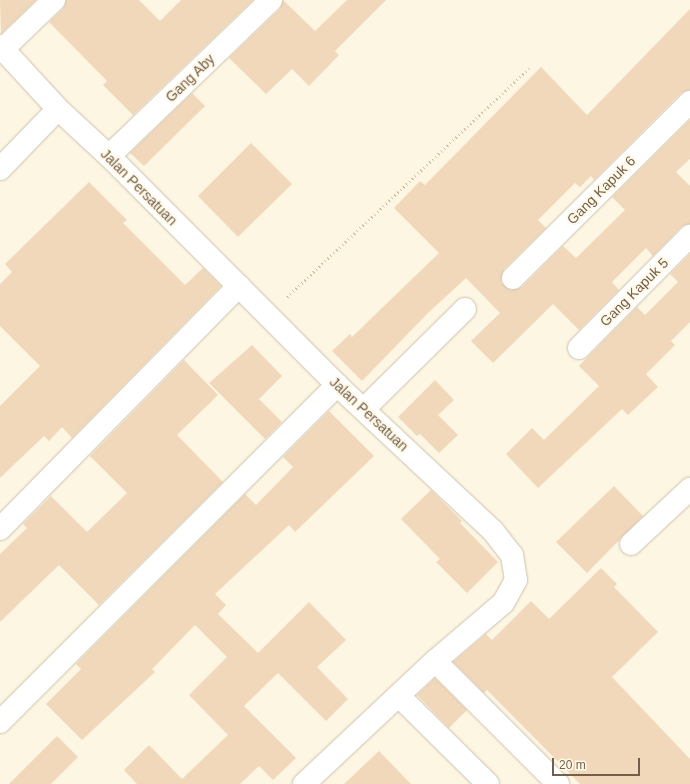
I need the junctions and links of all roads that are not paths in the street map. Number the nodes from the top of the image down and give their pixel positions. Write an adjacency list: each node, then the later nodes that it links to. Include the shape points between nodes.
1 (54, 0): 3 (street)
2 (271, 0): 6 (street, Gang Aby)
3 (1, 48): 5 (street, Jalan Persatuan)
4 (690, 102): 9 (street, Gang Kapuk 6)
5 (58, 109): 6 (street, Jalan Persatuan); 7 (street)
6 (109, 156): 10 (street, Jalan Persatuan)
7 (0, 169)
8 (690, 236): 12 (street, Gang Kapuk 5)
9 (513, 278)
10 (238, 286): 13 (street, Jalan Persatuan); 16 (street)
11 (465, 309): 14 (street)
12 (578, 348)
13 (337, 385): 14 (street, Jalan Persatuan); 20 (street)
14 (364, 409): 18 (street, Jalan Persatuan, via 493,531 512,555 516,580 503,603)
15 (690, 489): 17 (street)
16 (0, 529)
17 (631, 544)
18 (435, 661): 19 (street, Jalan Persatuan); 21 (street)
19 (399, 696): 22 (street, Jalan Persatuan); 23 (street)
20 (0, 722)
21 (556, 783)
22 (304, 784)
23 (488, 784)

